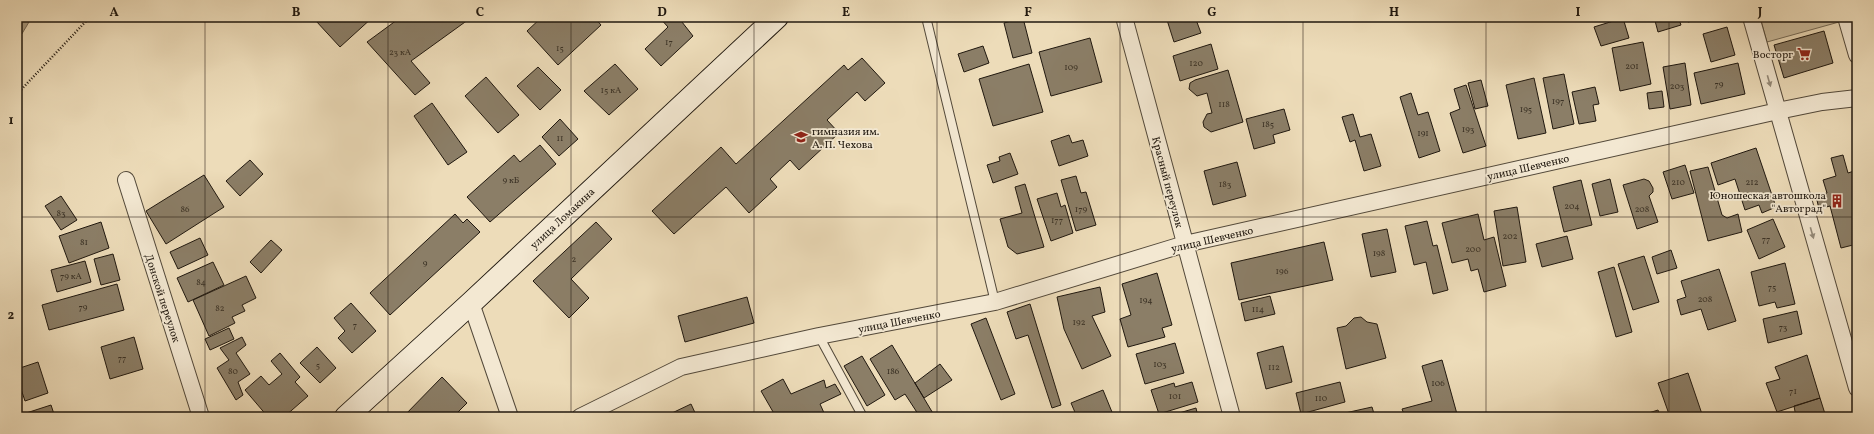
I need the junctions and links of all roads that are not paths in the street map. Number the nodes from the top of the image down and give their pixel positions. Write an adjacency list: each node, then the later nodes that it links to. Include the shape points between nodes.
1 (777, 17): 12 (street, улица Ломакина)
2 (926, 17): 11 (lane)
3 (1124, 17): 10 (street, Красный переулок)
4 (1751, 17): 8 (street, one-way to 8)
5 (1846, 17): 6 (street)
6 (1857, 55)
7 (1857, 98): 8 (street, улица Шевченко, via 1822,102)
8 (1778, 112): 10 (street, улица Шевченко); 14 (street, one-way to 14)
9 (126, 180): 15 (street, Донской переулок)
10 (1185, 244): 11 (street, улица Шевченко); 20 (street, Красный переулок)
11 (995, 302): 13 (street, улица Шевченко)
12 (471, 303): 16 (street, улица Ломакина); 17 (street)
13 (819, 336): 18 (street, улица Шевченко, via 681,367); 19 (lane)
14 (1857, 388)
15 (201, 417)
16 (346, 417)
17 (510, 417)
18 (580, 417)
19 (863, 417)
20 (1232, 417)

